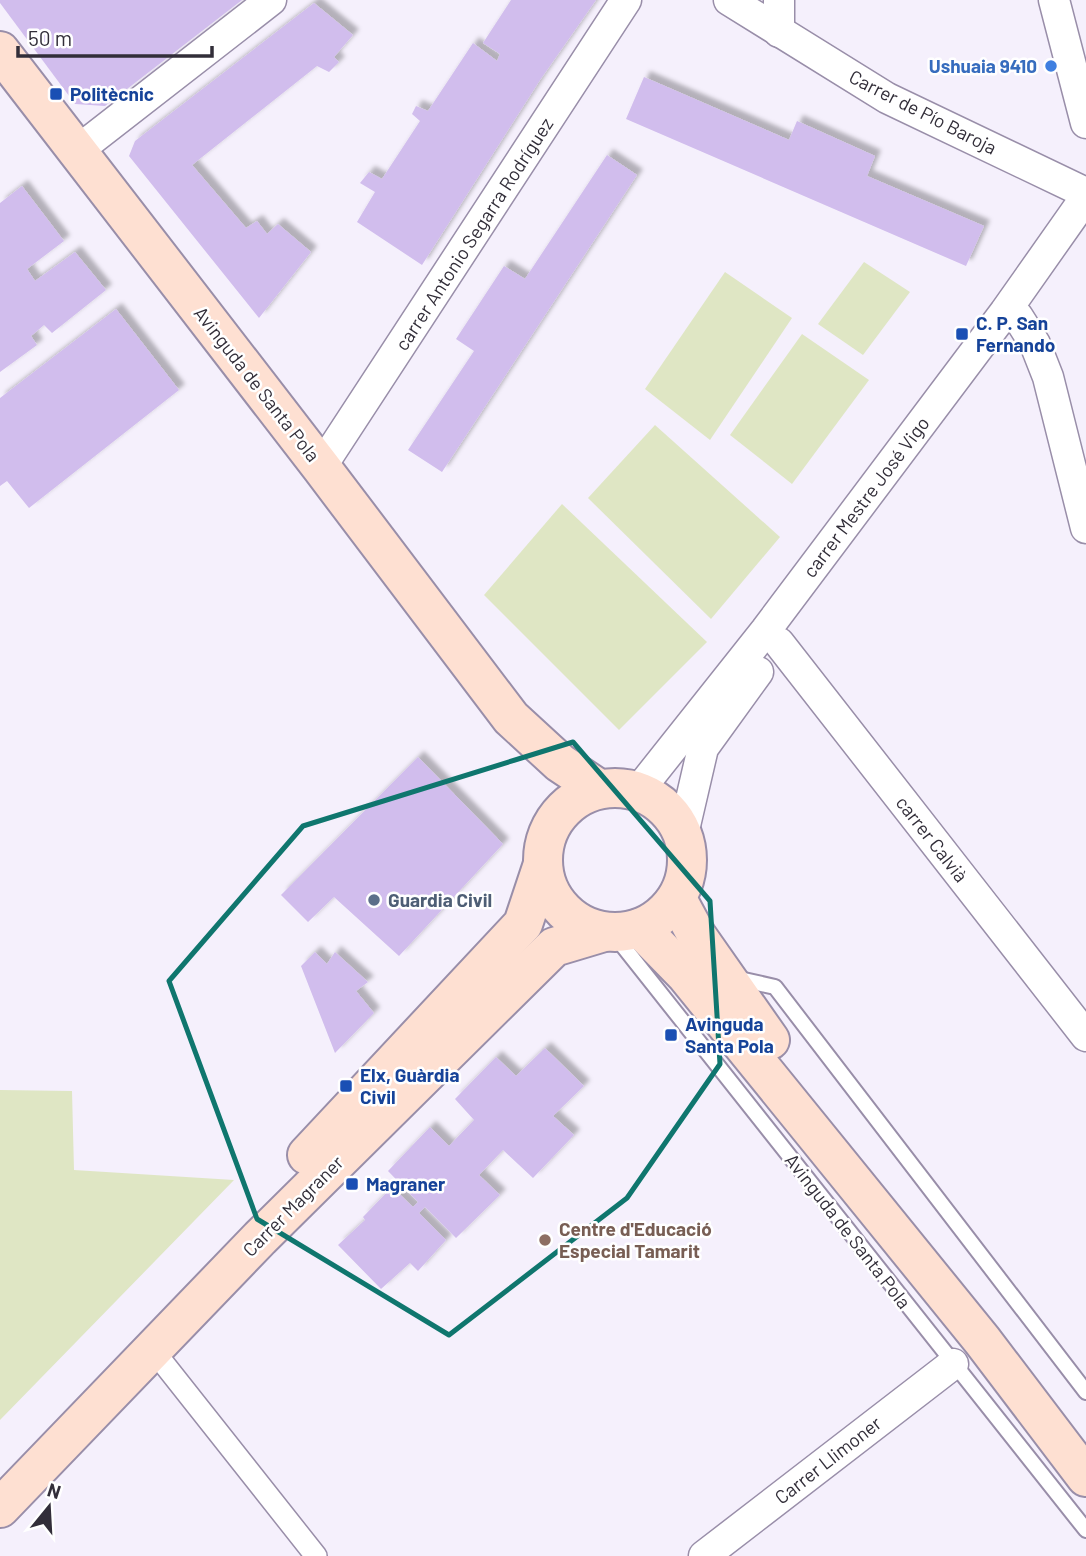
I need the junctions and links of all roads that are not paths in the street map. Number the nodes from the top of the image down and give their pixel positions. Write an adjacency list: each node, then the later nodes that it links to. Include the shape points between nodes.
1 (271, 0): 9 (street)
2 (626, 0): 13 (street, carrer Antonio Segarra Rodríguez)
3 (729, 0): 6 (street, Carrer de Pío Baroja)
4 (779, 0): 6 (street)
5 (1054, 0): 8 (street)
6 (779, 32): 10 (street, Carrer de Pío Baroja, via 887,98)
7 (0, 51): 9 (main road, Avinguda de Santa Pola)
8 (1086, 123)
9 (78, 151): 13 (main road, Avinguda de Santa Pola)
10 (1086, 195): 18 (street, carrer Mestre José Vigo, via 1005,312 766,631)
11 (1086, 229): 12 (street, carrer Mestre José Vigo)
12 (1018, 317): 14 (street, via 1048,377); 15 (street, carrer Mestre José Vigo)
13 (321, 467): 16 (main road, Avinguda de Santa Pola)
14 (1086, 528)
15 (779, 643): 20 (street, carrer Mestre José Vigo, via 703,748); 25 (street, carrer Calvià)
16 (511, 718): 17 (main road, Avinguda de Santa Pola, via 560,763); 19 (main road, Avinguda de Santa Pola, via 541,770)
17 (598, 789): 18 (main road); 19 (main road, via 570,802)
18 (639, 790): 20 (main road, via 661,803)
19 (558, 818): 21 (main road, via 543,846)
20 (683, 834): 22 (main road, via 688,857)
21 (542, 867): 23 (main road, via 552,896 572,919); 30 (main road, Carrer Magraner, via 523,924 360,1101)
22 (677, 899): 23 (main road, via 666,912); 24 (main road)
23 (619, 931): 26 (main road, Carrer Magraner, via 554,947); 27 (lane, Avinguda de Santa Pola); 31 (main road, Avinguda de Santa Pola, via 694,985 982,1340)
24 (724, 975): 28 (lane, via 775,987); 29 (main road, via 756,1022)
25 (1086, 1036)
26 (153, 1350): 32 (main road, Carrer Magraner); 34 (street)
27 (953, 1364): 33 (lane, Avinguda de Santa Pola); 35 (street, Carrer Llimoner)
28 (1086, 1392)
29 (1086, 1434)
30 (0, 1470)
31 (1086, 1476)
32 (0, 1508)
33 (1086, 1530)
34 (316, 1556)
35 (704, 1556)

